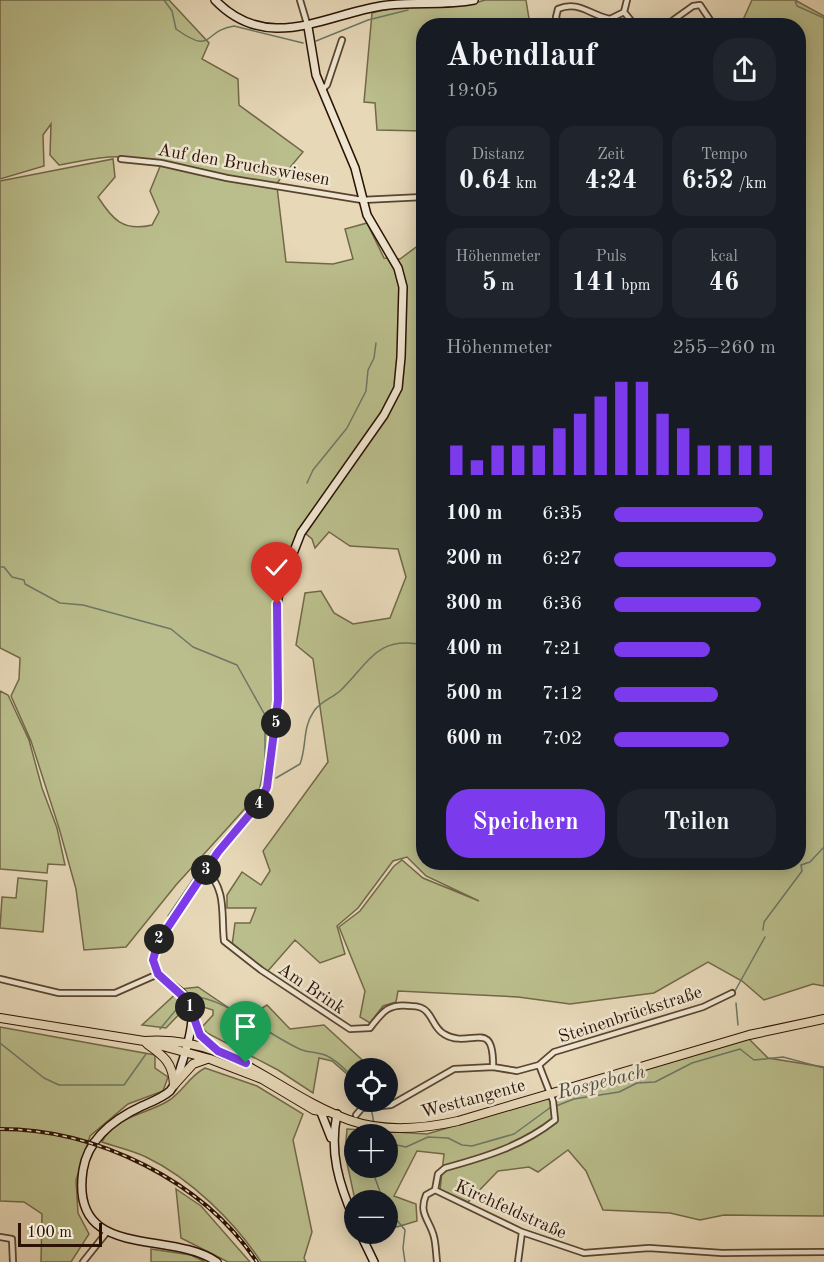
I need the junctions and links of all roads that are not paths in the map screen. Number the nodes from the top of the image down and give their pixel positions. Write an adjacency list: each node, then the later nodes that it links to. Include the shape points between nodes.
1 (215, 0): 12 (street, via 251,22 281,28)
2 (300, 0): 12 (street)
3 (474, 0): 12 (street, via 381,6)
4 (627, 0): 5 (street)
5 (624, 12): 8 (street); 9 (street)
6 (556, 18): 7 (street, via 558,9 573,3)
7 (608, 18)
8 (612, 18)
9 (628, 18)
10 (676, 18): 11 (street, via 700,5)
11 (709, 18)
12 (308, 27): 14 (street, Auf den Bruchswiesen)
13 (342, 40): 14 (street, via 327,85)
14 (321, 90): 17 (street, Auf den Bruchswiesen, via 355,168)
15 (122, 159): 17 (street, Auf den Bruchswiesen)
16 (416, 197): 17 (street, Auf den Bruchswiesen)
17 (362, 200): 18 (street, Auf den Bruchswiesen, via 374,230 398,268 403,287 398,388 384,415 302,533 277,604 278,700 267,785 260,802)
18 (206, 870): 19 (street, Auf den Bruchswiesen, via 158,942 153,960); 31 (street, Am Brink, via 216,880 222,895 224,941 261,970 350,1029 369,1028 386,1008 395,1004 420,1007 443,1034 483,1037 489,1041 493,1046)
19 (158, 974): 20 (street, via 115,993 59,993); 22 (street, via 185,998)
20 (0, 980)
21 (732, 993): 30 (street, Steinenbrückstraße, via 703,1007 554,1052)
22 (191, 1013): 26 (street); 27 (main road, via 200,1035)
23 (0, 1018): 25 (main road, Westtangente)
24 (824, 1018): 33 (main road, Westtangente, via 749,1035)
25 (144, 1041): 26 (main road, Westtangente); 28 (main road, Westtangente); 32 (main road, via 167,1059)
26 (186, 1042): 27 (main road, Westtangente); 28 (street)
27 (218, 1051): 35 (main road, Westtangente)
28 (184, 1052): 29 (main road, Westtangente); 32 (street)
29 (210, 1059): 32 (main road, via 193,1064); 34 (main road, Westtangente, via 262,1079)
30 (538, 1065): 31 (street, Steinenbrückstraße, via 517,1071); 33 (street)
31 (493, 1067): 36 (street, Steinenbrückstraße, via 454,1069 406,1098 391,1105 362,1108)
32 (174, 1085): 40 (street, via 161,1098 113,1122 90,1150 81,1182 83,1199 90,1215)
33 (550, 1092): 35 (main road, Westtangente, via 425,1128 369,1125); 39 (street, Kirchfeldstraße, via 555,1120 537,1134 488,1156 445,1167 438,1174)
34 (320, 1110): 35 (main road, Westtangente); 37 (street)
35 (337, 1114): 37 (street)
36 (356, 1115)
37 (333, 1145): 38 (street)
38 (344, 1190)
39 (435, 1190): 41 (street, Kirchfeldstraße); 49 (street, via 426,1195 422,1205 434,1235)
40 (107, 1232): 46 (street); 47 (street, via 133,1242 183,1247)
41 (522, 1232): 44 (street, Kirchfeldstraße, via 584,1253 649,1248 722,1253); 50 (street)
42 (0, 1237): 45 (street, via 12,1239)
43 (365, 1244): 48 (street)
44 (824, 1252)
45 (13, 1262)
46 (83, 1262)
47 (217, 1262)
48 (374, 1262)
49 (437, 1262)
50 (518, 1262)

